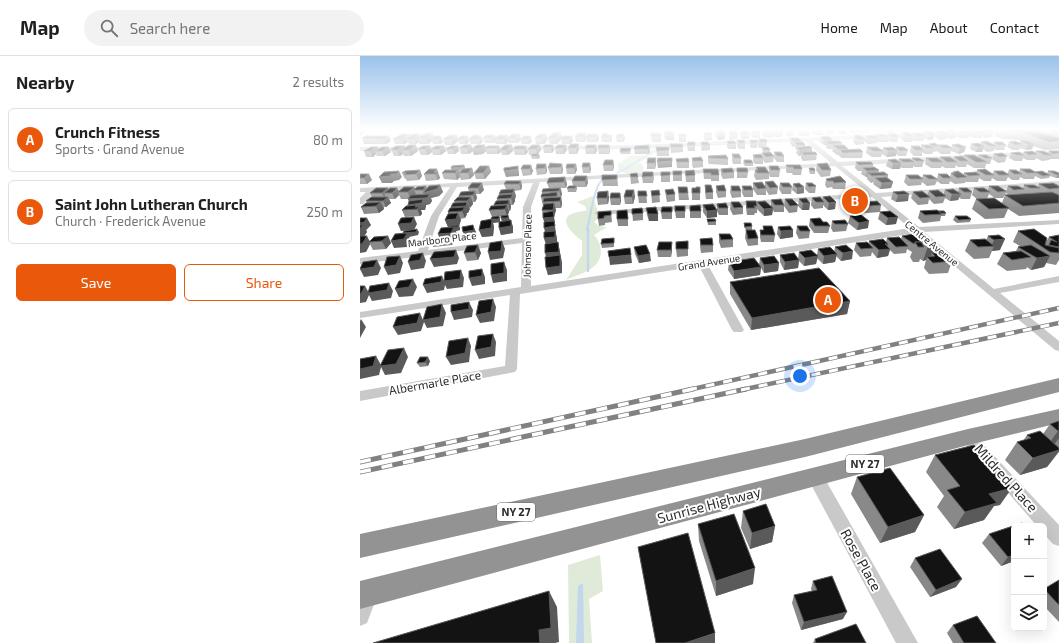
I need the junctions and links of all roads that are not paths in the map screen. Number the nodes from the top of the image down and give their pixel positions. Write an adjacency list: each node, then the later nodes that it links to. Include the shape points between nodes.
1 (826, 156): 3 (street, Centre Avenue)
2 (977, 156): 3 (street)
3 (836, 164): 4 (street); 9 (street, Centre Avenue)
4 (536, 181): 6 (street); 14 (street, Johnson Place, via 527,207)
5 (1059, 183): 9 (street)
6 (455, 185): 8 (street); 15 (street, via 435,216)
7 (360, 190): 8 (street)
8 (373, 190): 10 (street)
9 (873, 195): 11 (street); 13 (street, Centre Avenue)
10 (360, 202)
11 (598, 213)
12 (1059, 222): 13 (street, Grand Avenue)
13 (916, 230): 17 (street, Grand Avenue); 20 (street, Centre Avenue)
14 (527, 240): 15 (street, Marlboro Place); 19 (street, Johnson Place)
15 (422, 253): 16 (street, Marlboro Place)
16 (360, 261)
17 (702, 263): 19 (street, Grand Avenue); 22 (street)
18 (1059, 279): 20 (street)
19 (520, 290): 21 (street, Grand Avenue); 24 (street, Johnson Place)
20 (992, 292): 23 (street, Centre Avenue)
21 (360, 315)
22 (738, 330)
23 (1059, 347)
24 (511, 369): 26 (street, Albermarle Place)
25 (1059, 385): 31 (highway, NY 27, via 805,448)
26 (360, 396)
27 (1059, 416): 28 (highway, Sunrise Highway / NY 27)
28 (968, 437): 29 (highway, Sunrise Highway / NY 27); 30 (street, Mildred Place)
29 (815, 477): 32 (highway, Sunrise Highway / NY 27); 33 (street, Rose Place)
30 (1059, 538)
31 (360, 546)
32 (363, 601)
33 (907, 643)

